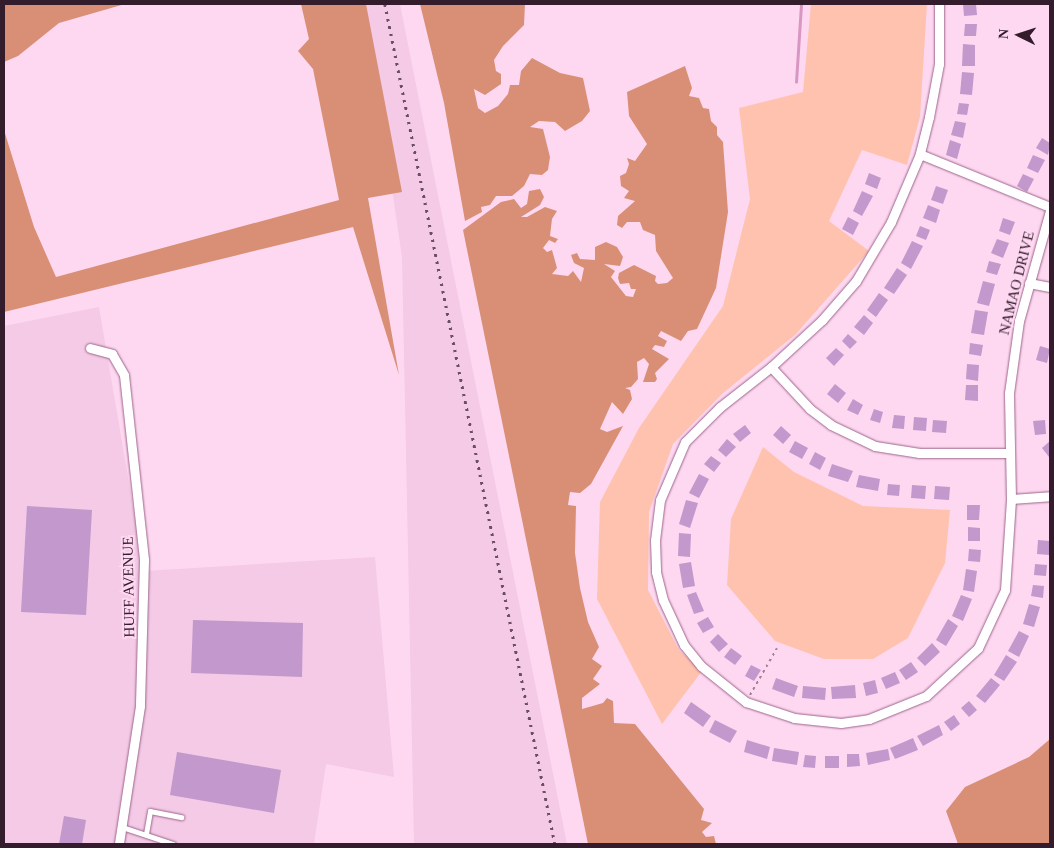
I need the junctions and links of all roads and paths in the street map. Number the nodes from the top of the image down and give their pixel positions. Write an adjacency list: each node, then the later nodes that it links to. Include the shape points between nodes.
1 (939, 4): 2 (street, via 939,64)
2 (920, 154): 3 (street); 7 (street, via 891,222 856,281 822,320)
3 (1050, 209): 4 (street, NAMAO DRIVE)
4 (1029, 283): 5 (street); 8 (street, NAMAO DRIVE, via 1019,321 1009,393)
5 (1050, 286)
6 (90, 348): 14 (street, HUFF AVENUE, via 112,354 124,375 141,524 143,666)
7 (771, 367): 8 (street, via 810,409 831,425 875,446 920,452); 12 (street, via 720,407 685,442 660,500 655,540 656,572 663,600 684,645 701,666)
8 (1010, 453): 10 (street, NAMAO DRIVE)
9 (1050, 496): 10 (street)
10 (1011, 499): 12 (street, NAMAO DRIVE, via 1004,590 993,619 978,648 926,696 869,718 841,723 794,718)
11 (777, 648): 12 (path)
12 (746, 702)
13 (181, 817): 15 (lane, via 150,811)
14 (122, 827): 15 (lane); 16 (street, HUFF AVENUE)
15 (146, 834): 17 (lane)
16 (119, 844)
17 (173, 844)

